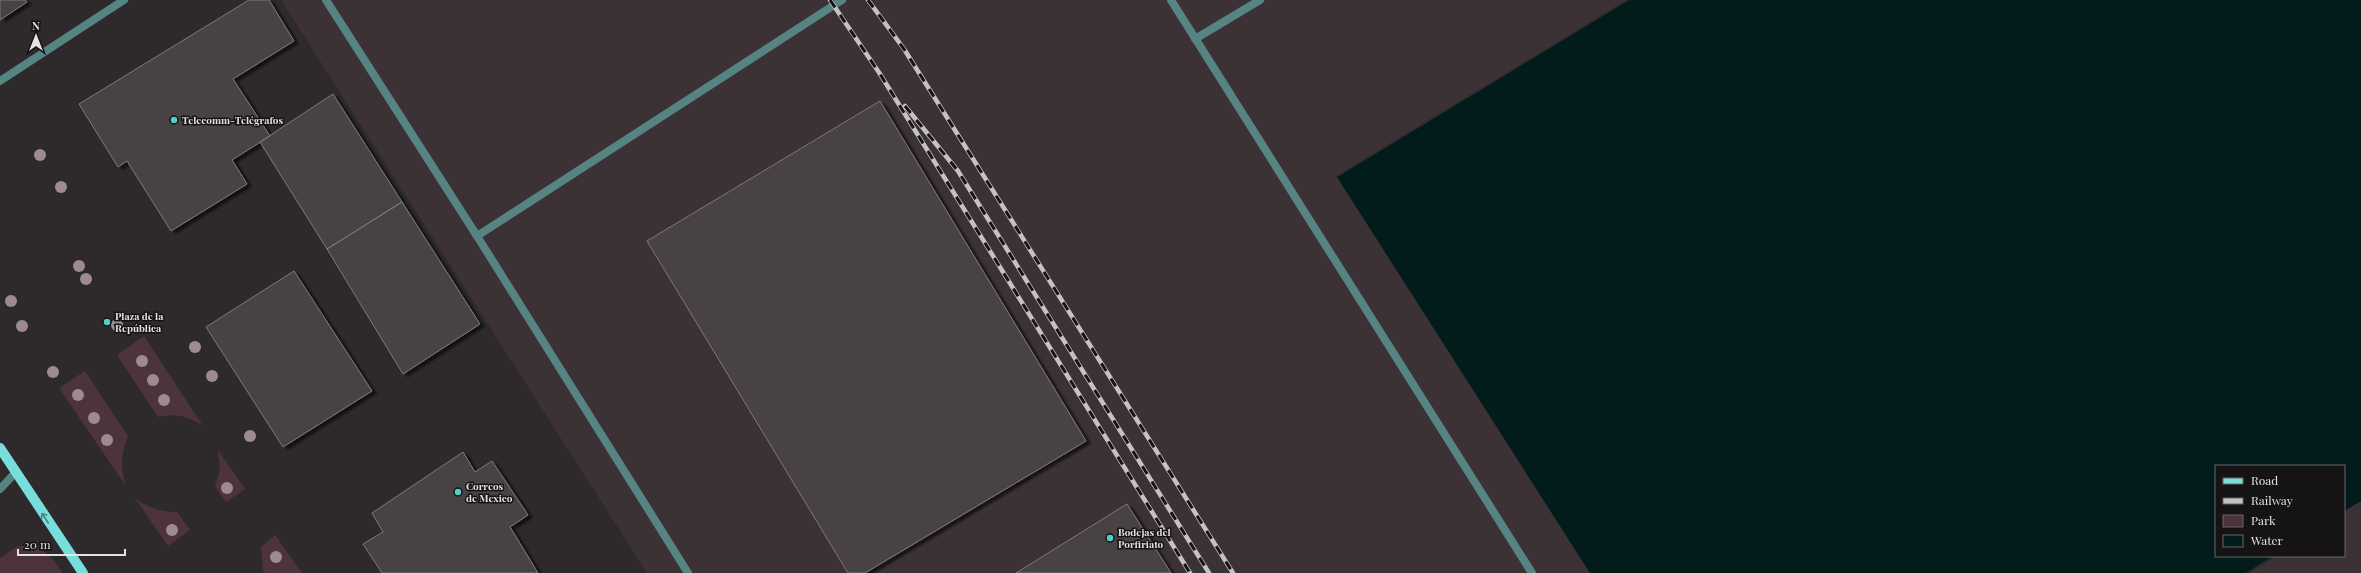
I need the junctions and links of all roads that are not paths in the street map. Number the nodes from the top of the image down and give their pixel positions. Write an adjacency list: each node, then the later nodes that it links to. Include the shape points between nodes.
1 (124, 0): 7 (street)
2 (326, 0): 8 (street)
3 (842, 0): 8 (street)
4 (1171, 0): 6 (street)
5 (1260, 0): 6 (street)
6 (1195, 39): 14 (street)
7 (0, 81)
8 (477, 236): 13 (street)
9 (0, 448): 10 (main road)
10 (15, 473): 11 (street); 12 (main road, one-way to 10)
11 (0, 489)
12 (83, 573)
13 (688, 573)
14 (1532, 573)

